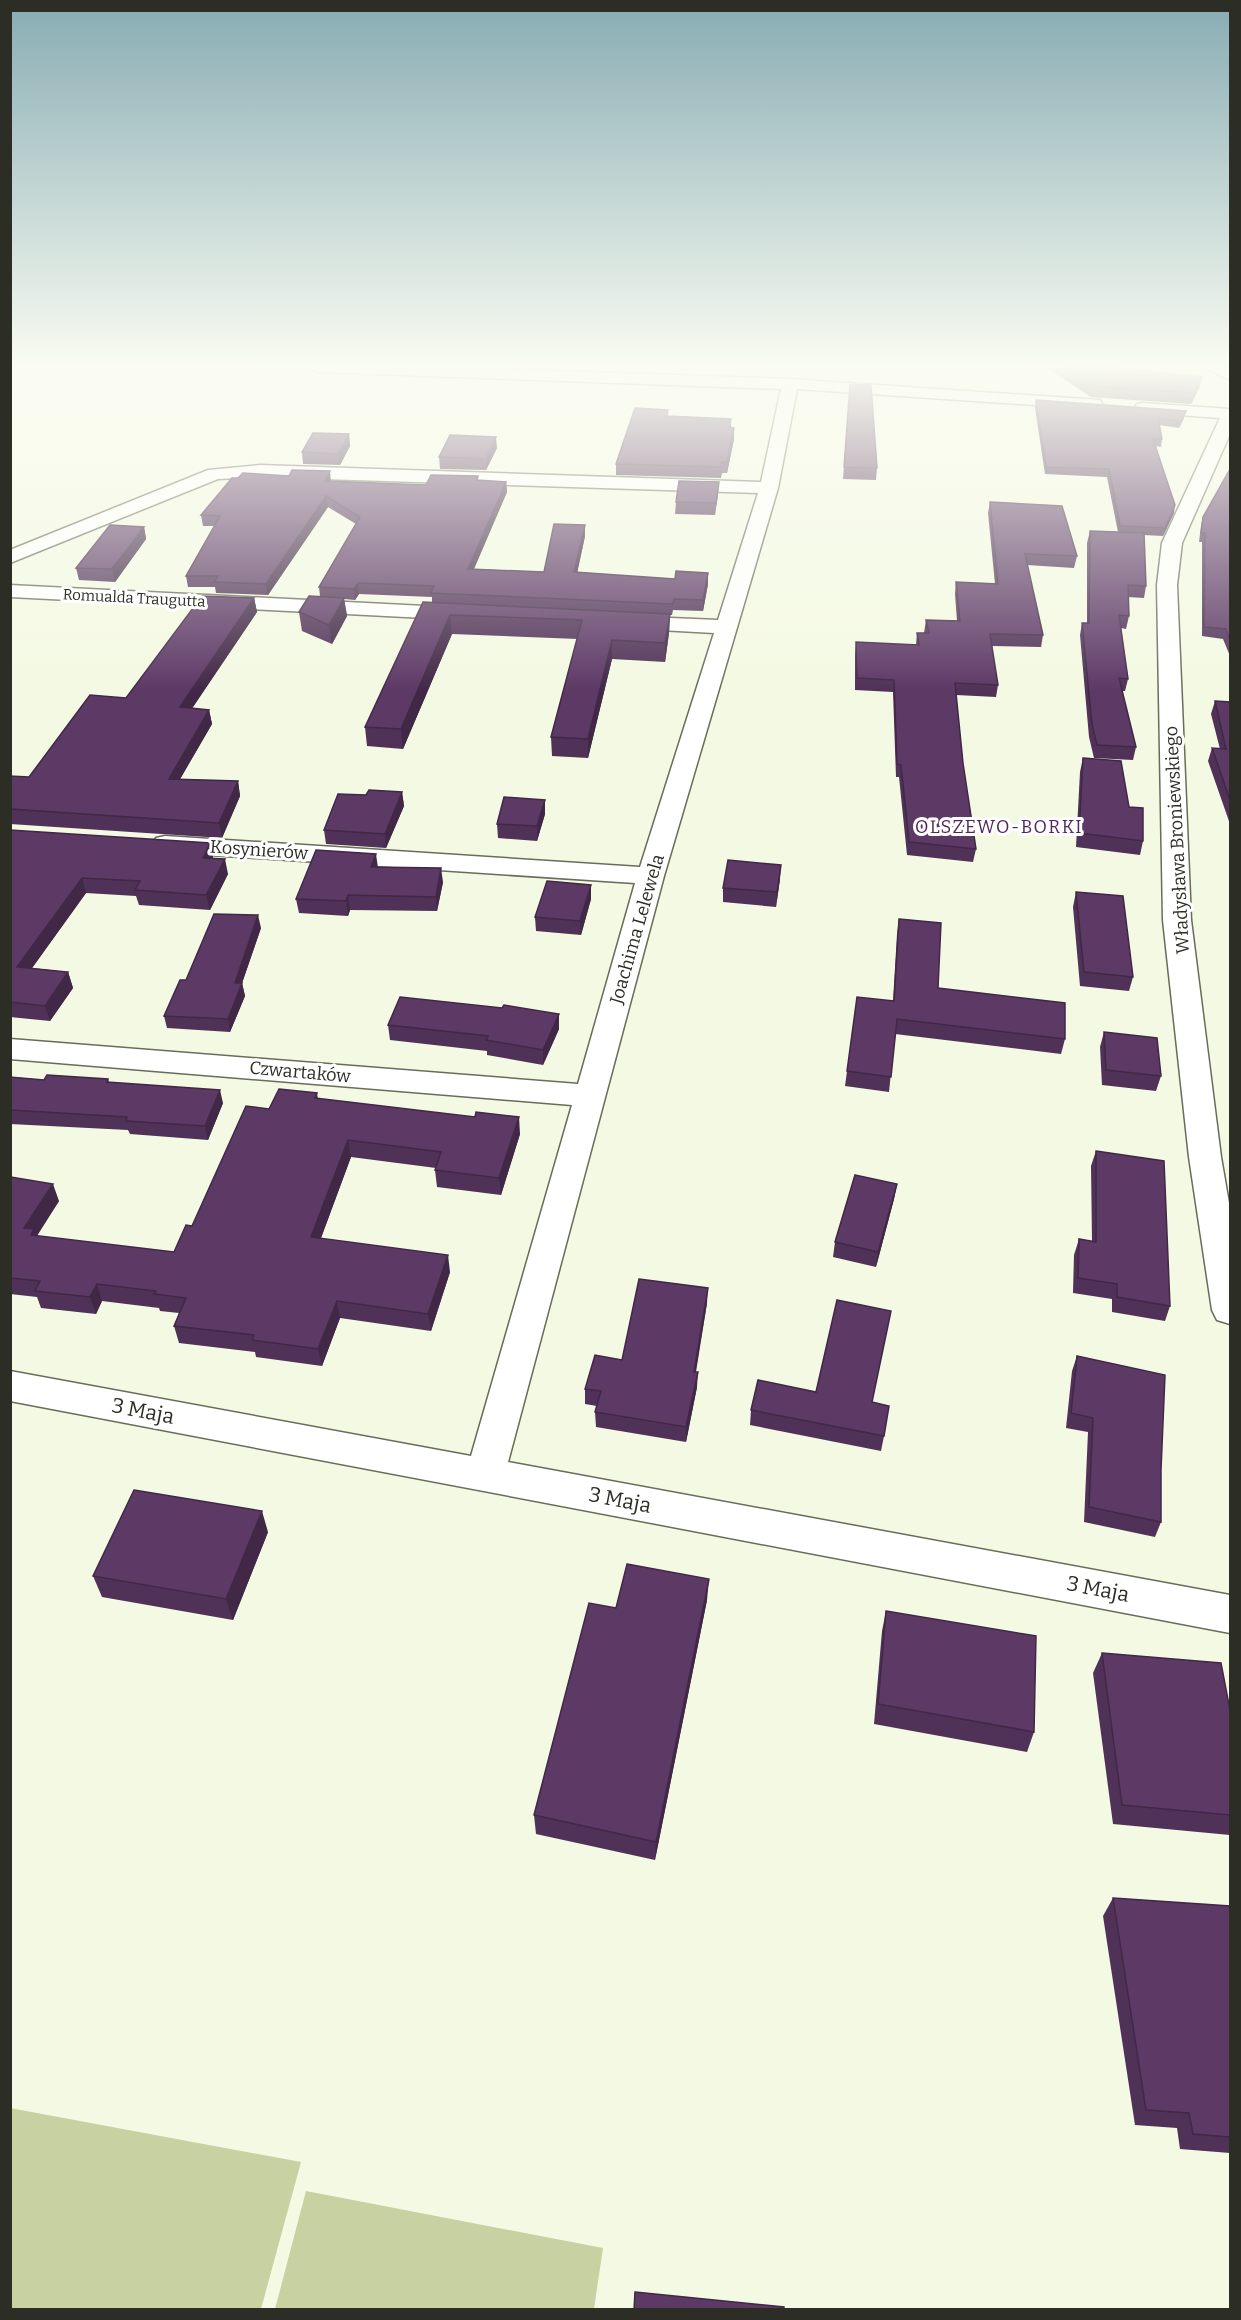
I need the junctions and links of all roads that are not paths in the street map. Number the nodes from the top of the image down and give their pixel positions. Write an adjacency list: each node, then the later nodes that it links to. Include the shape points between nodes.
1 (212, 475): 6 (street)
2 (396, 475): 5 (street)
3 (771, 475): 5 (street, Joachima Lelewela)
4 (1203, 475): 15 (street, Władysława Broniewskiego, via 1172,543 1167,585 1177,920 1205,1157)
5 (768, 488): 10 (street, Joachima Lelewela)
6 (12, 555)
7 (10, 591): 8 (street, Romualda Traugutta)
8 (483, 615)
9 (601, 621): 10 (street)
10 (725, 627): 12 (street, Joachima Lelewela)
11 (142, 843): 12 (street, Kosynierów)
12 (651, 876): 14 (street, Joachima Lelewela)
13 (10, 1049): 14 (street, Czwartaków)
14 (590, 1096): 17 (street, Joachima Lelewela)
15 (1230, 1310)
16 (10, 1386): 17 (street, 3 Maja)
17 (485, 1475): 18 (street, 3 Maja)
18 (1230, 1614)

